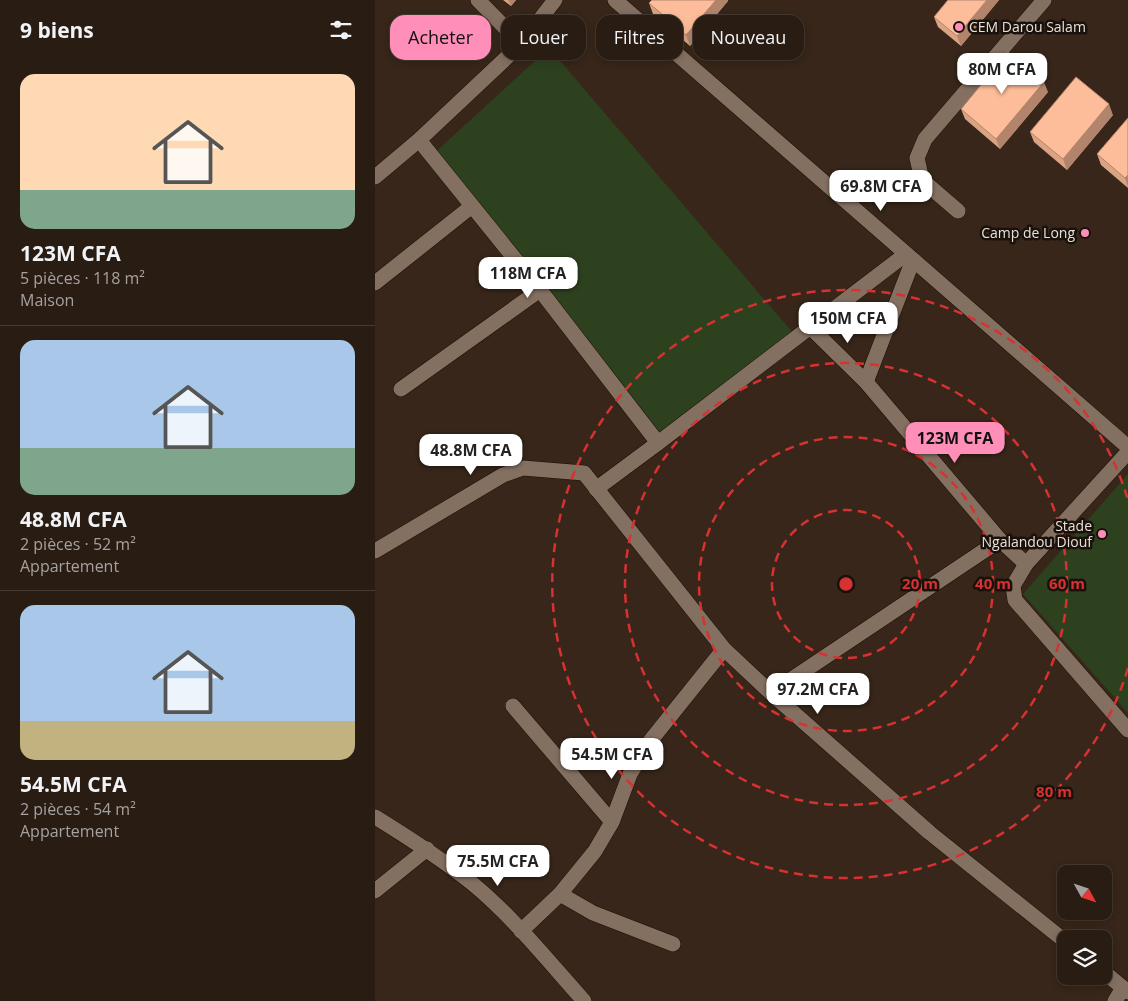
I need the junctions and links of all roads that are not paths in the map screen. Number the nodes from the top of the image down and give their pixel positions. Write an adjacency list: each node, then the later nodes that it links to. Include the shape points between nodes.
1 (478, 0): 6 (street)
2 (555, 0): 5 (street)
3 (615, 0): 12 (street)
4 (1044, 0): 11 (street, via 925,139 917,158 922,180)
5 (543, 15)
6 (501, 24)
7 (504, 60): 8 (street)
8 (419, 140): 9 (street); 10 (street)
9 (375, 177)
10 (471, 206): 13 (street); 14 (street)
11 (957, 211)
12 (909, 257): 15 (street); 16 (street); 19 (street)
13 (375, 283)
14 (540, 290): 17 (street); 18 (street)
15 (810, 327): 16 (street); 18 (street)
16 (866, 382): 22 (street)
17 (401, 389)
18 (658, 443): 21 (street)
19 (1128, 447)
20 (1128, 452): 24 (street)
21 (596, 488): 23 (street, via 584,473 523,468 503,475); 25 (street)
22 (1000, 540): 24 (street); 26 (street)
23 (375, 551)
24 (1026, 564): 28 (street, via 1013,586 1015,600)
25 (724, 649): 26 (street); 30 (street, via 651,740 630,774)
26 (771, 693): 35 (street, via 930,833)
27 (513, 706): 30 (street)
28 (1128, 730)
29 (375, 817): 31 (street)
30 (612, 822): 33 (street, via 595,851)
31 (427, 850): 32 (street); 34 (street, via 474,885)
32 (375, 891)
33 (560, 894): 34 (street); 36 (street, via 593,912)
34 (521, 931): 39 (street)
35 (1057, 935)
36 (673, 944)
37 (1112, 979): 38 (street)
38 (1126, 990): 40 (street)
39 (584, 1001)
40 (1115, 1001)

